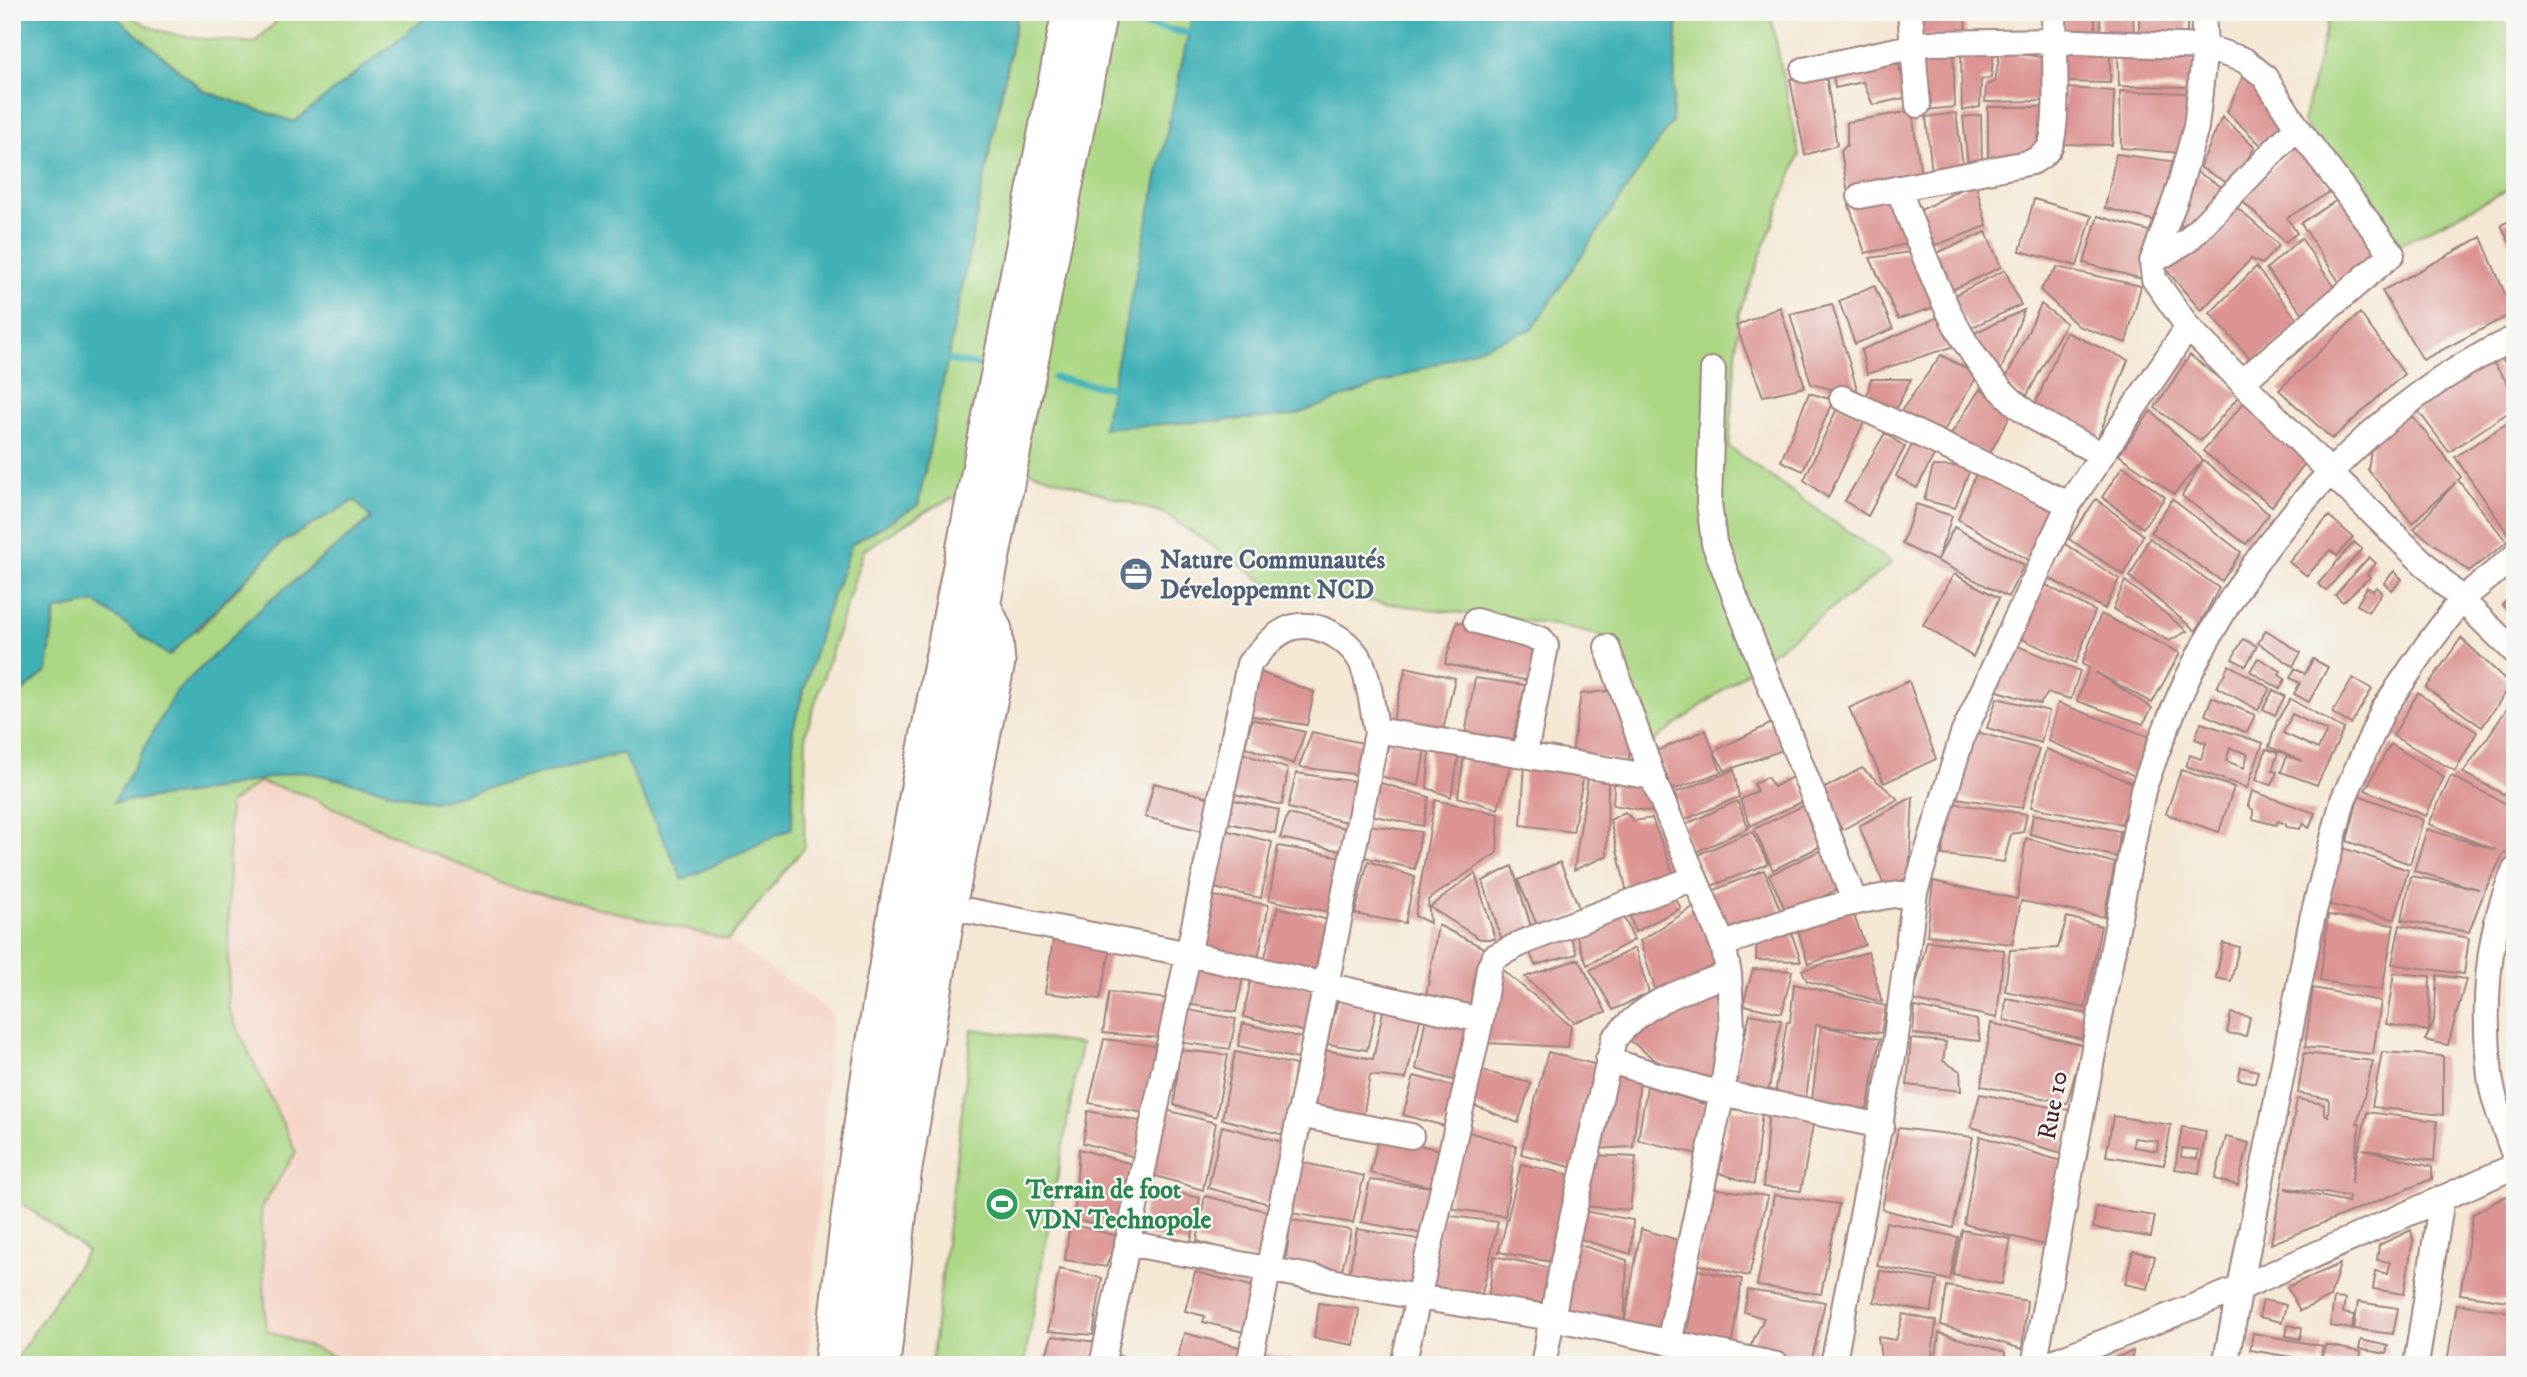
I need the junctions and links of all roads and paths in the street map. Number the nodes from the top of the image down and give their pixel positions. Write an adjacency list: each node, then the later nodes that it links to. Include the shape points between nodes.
1 (1069, 12): 56 (main road, via 869,1063)
2 (1100, 12): 25 (main road)
3 (1910, 12): 7 (street)
4 (2054, 12): 6 (street)
5 (2203, 12): 8 (street)
6 (2054, 41): 7 (street); 8 (street); 12 (street, via 2053,123 2046,152 2032,162)
7 (1911, 46): 9 (street); 10 (street)
8 (2205, 47): 11 (street, via 2244,60 2264,76); 14 (street, via 2196,127)
9 (1804, 70)
10 (1917, 105)
11 (2297, 127): 14 (street, via 2188,240); 18 (street, via 2392,254)
12 (1898, 188): 13 (street); 20 (street, via 1946,305 1993,383 2019,407)
13 (1860, 196)
14 (2152, 262): 15 (street, via 2154,279)
15 (2188, 327): 18 (street); 20 (street)
16 (2515, 338): 21 (street, Rue 10, via 2425,387)
17 (1713, 370): 35 (street, via 1709,503 1714,543)
18 (2242, 382): 21 (street)
19 (1842, 398): 22 (street)
20 (2100, 454): 22 (street)
21 (2330, 473): 24 (street); 65 (street, Rue 10, via 2240,588 2194,666 2143,790)
22 (2069, 503): 34 (street, via 1963,734)
23 (2515, 556): 24 (street)
24 (2462, 598): 28 (street); 52 (street, via 2384,710 2343,800 2312,919)
25 (983, 604): 36 (main road, via 995,630 998,662); 57 (main road, via 897,1072)
26 (1476, 621): 30 (street, via 1541,639 1546,646)
27 (1607, 647): 31 (street)
28 (2515, 652)
29 (1377, 733): 30 (street); 38 (street, via 1360,660 1343,639 1312,624 1292,626 1265,645 1249,664); 40 (street)
30 (1525, 753): 31 (street)
31 (1653, 777): 33 (street)
32 (2515, 870): 47 (street, via 2503,895 2487,965 2490,1078)
33 (1695, 878): 37 (street); 41 (street, via 1494,957)
34 (1915, 892): 35 (street); 45 (street)
35 (1854, 900): 37 (street, via 1787,919)
36 (949, 907): 38 (street); 58 (main road, via 904,1174)
37 (1723, 945): 39 (street)
38 (1189, 954): 40 (street); 50 (street)
39 (1729, 974): 42 (street, via 1672,995 1633,1017 1614,1039); 43 (street, via 1732,1028)
40 (1326, 984): 41 (street); 44 (street)
41 (1480, 1020): 53 (street)
42 (1608, 1060): 43 (street); 54 (street)
43 (1722, 1093): 45 (street); 55 (street)
44 (1299, 1115): 46 (street); 51 (street)
45 (1882, 1126): 64 (street)
46 (1411, 1136)
47 (2515, 1158)
48 (2515, 1166): 49 (street)
49 (2442, 1198): 52 (street); 68 (street)
50 (1127, 1243): 51 (street); 59 (street)
51 (1267, 1270): 53 (street); 60 (street)
52 (2238, 1289): 66 (street); 67 (street)
53 (1417, 1297): 54 (street); 61 (street)
54 (1553, 1318): 55 (street); 62 (street)
55 (1669, 1343): 63 (street)
56 (831, 1365)
57 (859, 1365)
58 (883, 1365)
59 (1102, 1365)
60 (1249, 1365)
61 (1403, 1365)
62 (1542, 1365)
63 (1777, 1365)
64 (1833, 1365)
65 (2034, 1365)
66 (2045, 1365)
67 (2225, 1365)
68 (2416, 1365)

